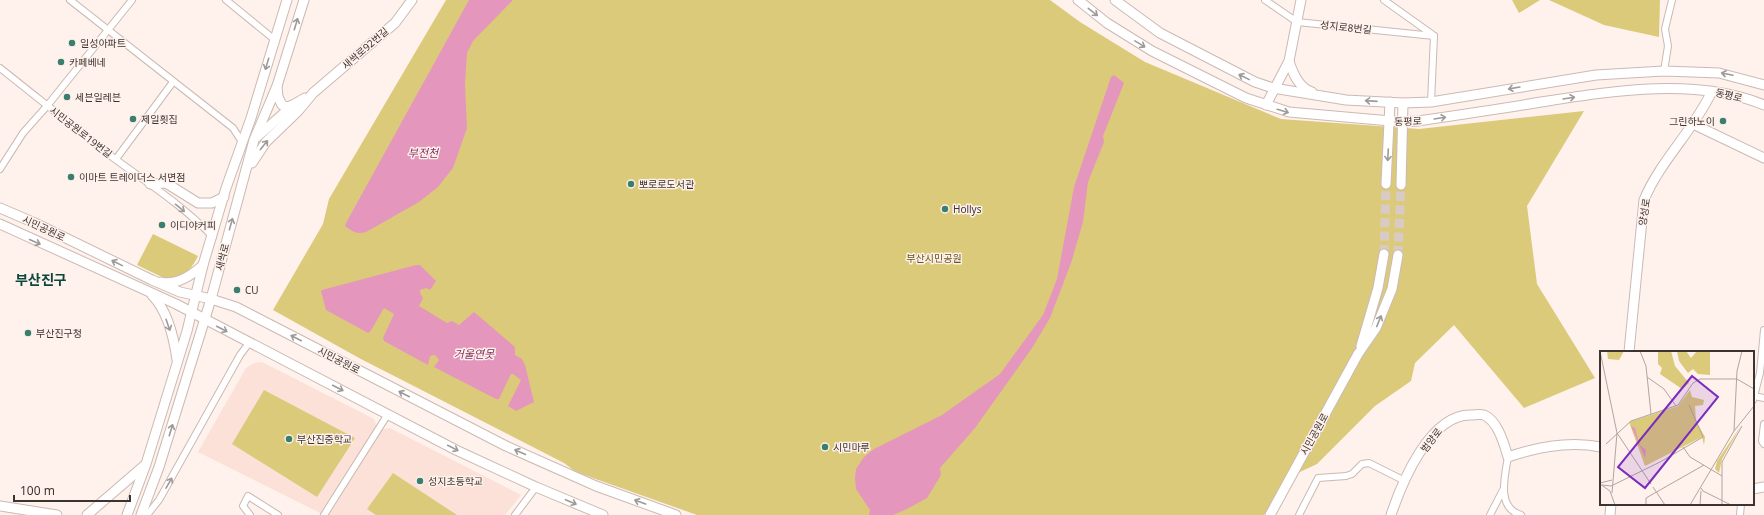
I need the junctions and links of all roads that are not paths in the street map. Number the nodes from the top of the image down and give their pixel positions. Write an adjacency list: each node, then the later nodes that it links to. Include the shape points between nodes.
1 (70, 0): 14 (street)
2 (132, 0): 14 (street, 시민공원로19번길)
3 (226, 0): 16 (street)
4 (287, 0): 16 (main road, 새싹로)
5 (304, 0): 22 (main road, 새싹로, one-way to 5)
6 (412, 0): 25 (main road, 새싹로92번길, via 395,23)
7 (1078, 0): 31 (main road, 동평로, one-way to 31, via 1152,51 1246,98)
8 (1265, 0): 13 (street, 성지로8번길)
9 (1301, 0): 13 (main road)
10 (1384, 0): 15 (street)
11 (1672, 0): 19 (street, via 1665,29 1668,46)
12 (1118, 1): 23 (main road, 동평로, one-way to 12, via 1242,76 1160,33)
13 (1296, 22): 15 (street, 성지로8번길); 17 (main road)
14 (108, 30): 20 (street); 33 (street, 시민공원로19번길)
15 (1434, 36): 28 (street)
16 (275, 40): 38 (main road, 새싹로, one-way to 38)
17 (1289, 60): 23 (main road); 26 (main road, via 1300,85)
18 (0, 68): 33 (street)
19 (1664, 71): 21 (main road, 동평로, one-way to 19, via 1719,73); 28 (main road, 동평로, one-way to 28, via 1596,74)
20 (173, 82): 38 (street, via 233,128); 40 (street)
21 (1764, 85)
22 (278, 86): 30 (main road, via 278,97 282,105); 37 (main road, 새싹로)
23 (1273, 88): 26 (main road, 동평로); 31 (main road)
24 (1712, 91): 32 (main road, 동평로, via 1741,96); 35 (main road, 동평로, one-way to 24, via 1418,122 1590,94 1634,90); 36 (main road, 양성로)
25 (314, 93): 30 (main road, 새싹로92번길); 45 (main road, 새싹로92번길, one-way to 25, via 259,151)
26 (1319, 96): 27 (main road, 동평로, one-way to 26)
27 (1390, 102): 29 (main road, 동평로); 34 (main road)
28 (1431, 102): 29 (main road, 동평로)
29 (1403, 103): 35 (main road)
30 (293, 105): 37 (main road, 새싹로92번길)
31 (1266, 105): 34 (main road, 동평로, one-way to 34, via 1289,112)
32 (1764, 105)
33 (47, 106): 40 (street, 시민공원로19번길); 41 (street, 시민공원로19번길, via 23,133)
34 (1389, 121): 35 (main road, 동평로); 43 (main road, one-way to 43)
35 (1402, 122): 44 (main road)
36 (1693, 124): 39 (main road); 61 (main road, 양성로, via 1650,186 1644,200)
37 (254, 140): 38 (main road); 45 (main road, 새싹로)
38 (242, 142): 46 (main road, 새싹로)
39 (1764, 158)
40 (116, 159): 42 (street, 새싹로)
41 (0, 169)
42 (150, 184): 46 (main road, via 166,183 198,203 212,203); 49 (street, 새싹로, one-way to 49)
43 (1386, 184)
44 (1401, 185)
45 (240, 191): 56 (main road, 새싹로, one-way to 45)
46 (224, 197): 49 (main road, 새싹로)
47 (0, 208): 53 (main road, 시민공원로, one-way to 47)
48 (0, 224): 54 (main road, 시민공원로, one-way to 54)
49 (213, 237): 52 (main road, 새싹로)
50 (1384, 254): 62 (main road, 시민공원로, via 1378,288)
51 (1398, 255): 62 (main road, 시민공원로, one-way to 51, via 1376,328 1392,289)
52 (203, 265): 53 (main road, via 195,272 170,284); 55 (main road, 새싹로)
53 (152, 280): 55 (main road, 시민공원로, via 180,292)
54 (150, 292): 57 (main road, 시민공원로); 63 (main road, one-way to 63, via 159,302 169,325)
55 (195, 295): 56 (main road, 시민공원로); 57 (main road, 새싹로)
56 (211, 298): 58 (main road, 새싹로); 90 (main road, 시민공원로, one-way to 56, via 596,486 506,446 236,307)
57 (192, 314): 58 (main road, 시민공원로); 63 (main road, 새싹로)
58 (205, 320): 60 (main road, 시민공원로, one-way to 60); 84 (main road, 새싹로, one-way to 58, via 159,467)
59 (1764, 330): 64 (street, via 1760,373)
60 (249, 343): 66 (main road, 시민공원로, one-way to 66); 85 (street, one-way to 60, via 159,500)
61 (1629, 351)
62 (1358, 354): 91 (main road, 시민공원로)
63 (177, 363): 71 (main road, 새싹로)
64 (1754, 398): 65 (street)
65 (1764, 398)
66 (388, 414): 73 (main road, 시민공원로, one-way to 73, via 456,450); 88 (street)
67 (1764, 424): 68 (street)
68 (1764, 444)
69 (1600, 447): 70 (main road, via 1570,444)
70 (1508, 457): 72 (main road, 범양로, via 1503,440 1493,422 1484,415 1468,415 1453,419 1440,427 1428,440); 76 (street)
71 (146, 464): 82 (main road); 83 (main road, 새싹로)
72 (1405, 482): 92 (street, via 1369,463 1362,464 1346,476 1318,478); 93 (main road, 범양로)
73 (536, 487): 80 (street); 89 (main road, 시민공원로, one-way to 89)
74 (1764, 487): 75 (main road)
75 (1754, 489)
76 (1503, 490): 94 (street); 95 (street, via 1508,506 1516,514)
77 (1611, 505): 96 (main road)
78 (1741, 505): 97 (street)
79 (0, 506): 81 (main road)
80 (518, 514)
81 (57, 515)
82 (87, 515)
83 (126, 515)
84 (141, 515)
85 (147, 515)
86 (250, 515): 87 (street, via 243,506 248,496)
87 (278, 515)
88 (324, 515)
89 (603, 515)
90 (676, 515)
91 (1270, 515)
92 (1299, 515)
93 (1391, 515)
94 (1490, 515)
95 (1521, 515)
96 (1610, 515)
97 (1740, 515)

